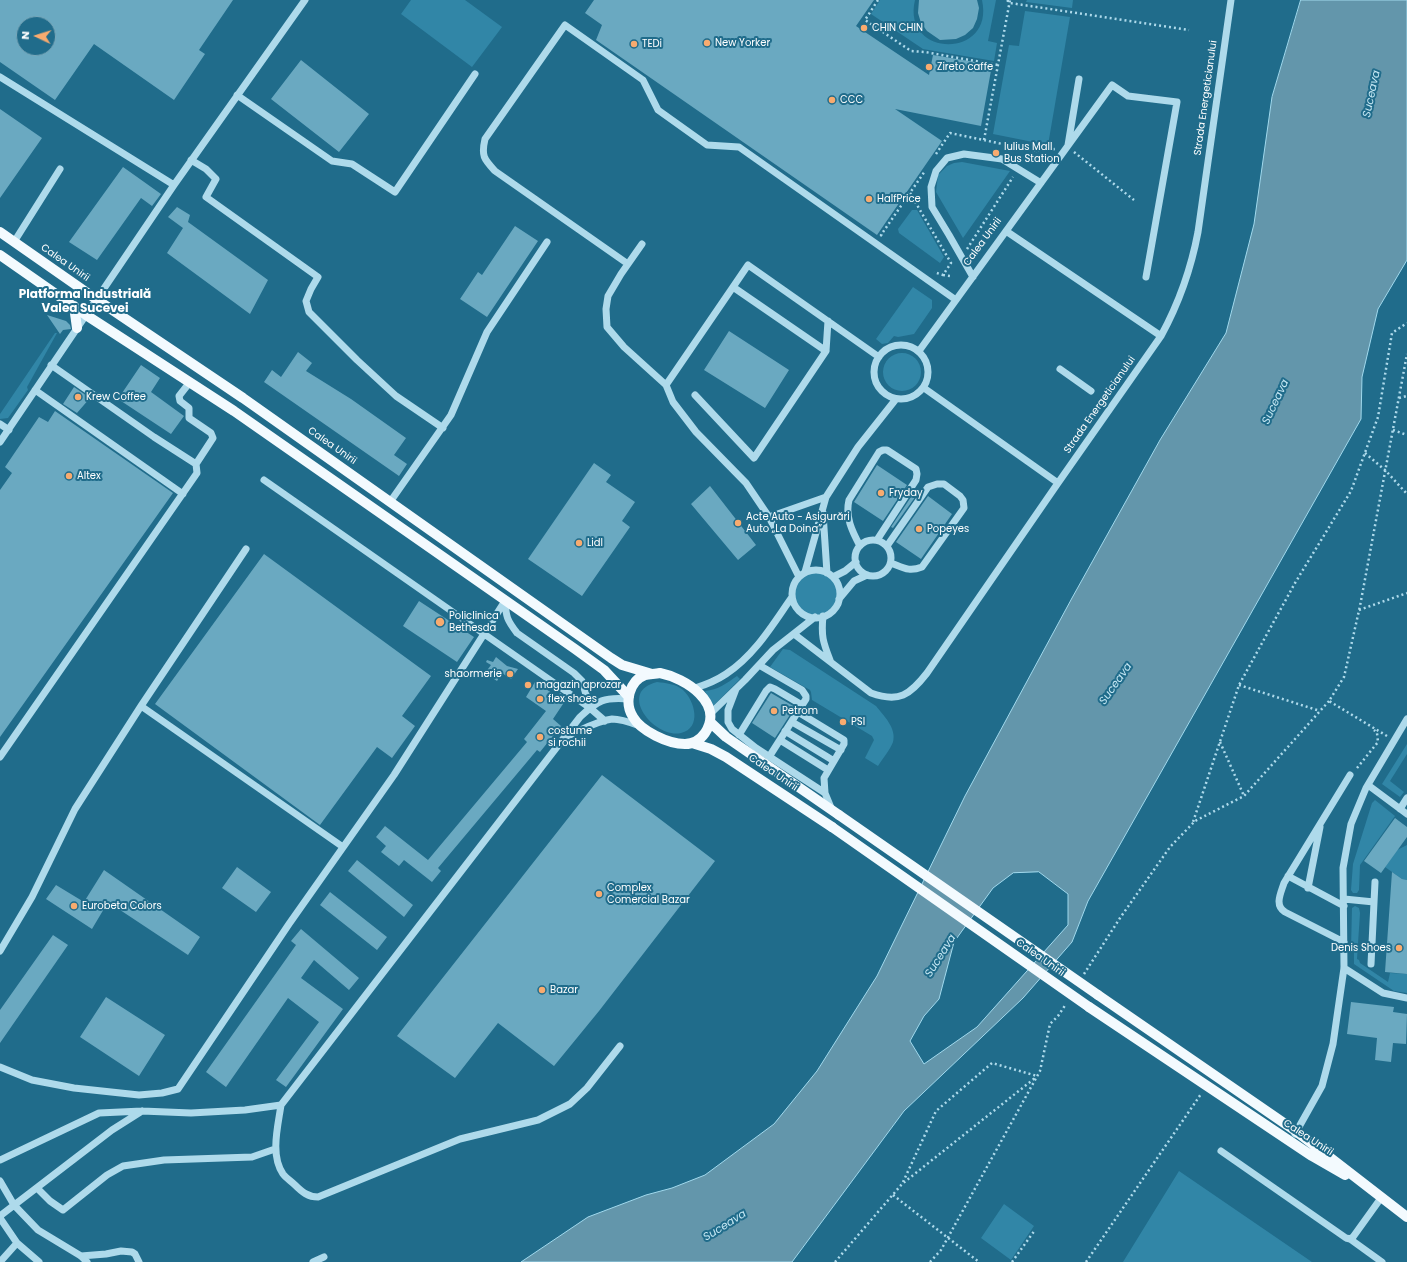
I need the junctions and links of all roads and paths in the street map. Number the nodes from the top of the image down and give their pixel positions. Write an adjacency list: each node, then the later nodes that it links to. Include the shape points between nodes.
1 (305, 0): 11 (street)
2 (878, 0): 7 (path, via 865,20 911,52 925,52)
3 (1007, 0): 5 (path)
4 (1231, 0): 46 (street, Strada Energeticianului, via 1193,257 1174,313)
5 (1010, 1): 6 (path); 7 (path)
6 (1189, 30)
7 (998, 65): 12 (path)
8 (475, 74): 11 (street, via 395,192 352,164 332,161)
9 (0, 77): 21 (street)
10 (1079, 79): 13 (street)
11 (237, 95): 15 (street)
12 (984, 140): 14 (path); 16 (path, via 950,134)
13 (1067, 147): 14 (path); 20 (street, Calea Unirii); 23 (path); 37 (street, Calea Unirii, via 1112,85 1128,96 1177,102)
14 (1036, 151): 19 (path)
15 (191, 160): 21 (street); 63 (street, via 216,179 206,197 318,277 306,301 309,312 396,396)
16 (932, 160)
17 (928, 167): 22 (path)
18 (60, 169): 27 (street)
19 (1019, 169): 20 (street); 31 (path); 31 (street, via 1002,159 964,154 947,158 936,171 931,187 932,207)
20 (1042, 183): 24 (street, Calea Unirii)
21 (174, 185): 39 (street)
22 (910, 193): 26 (path, via 881,235); 34 (path, via 950,263)
23 (1134, 200)
24 (1006, 231): 36 (street, Calea Unirii); 46 (street)
25 (0, 232): 27 (main road, Calea Unirii)
26 (887, 240)
27 (14, 242): 39 (main road, Calea Unirii)
28 (547, 242): 63 (street, via 486,332)
29 (642, 244): 32 (street)
30 (0, 255): 41 (main road)
31 (962, 257): 36 (street)
32 (628, 264): 40 (street, via 495,171 485,160 485,140 564,25 643,80 658,110 664,115 707,144 739,147); 54 (street, via 608,296 608,327 624,347)
33 (930, 269): 34 (path)
34 (943, 275): 35 (path)
35 (950, 276)
36 (973, 277): 40 (street, Calea Unirii)
37 (1146, 277)
38 (733, 287): 43 (street, via 748,265); 47 (street); 54 (street)
39 (96, 299): 42 (street); 76 (main road, Calea Unirii, via 243,398)
40 (956, 300): 48 (street, Calea Unirii)
41 (74, 306): 42 (main road); 45 (main road)
42 (86, 314): 45 (street); 53 (main road)
43 (828, 321): 47 (street); 50 (street)
44 (1407, 323): 68 (path, via 1392,333 1378,416)
45 (77, 328): 51 (street)
46 (1161, 336): 72 (street, Strada Energeticianului)
47 (826, 351): 58 (street, via 754,458)
48 (919, 351): 50 (street, via 902,345 885,350); 55 (street, via 924,356 929,375)
49 (1407, 354): 60 (path)
50 (879, 356): 61 (street, via 875,365 876,383 888,396)
51 (51, 365): 56 (street); 69 (street)
52 (1060, 370): 57 (street)
53 (190, 382): 69 (street, via 179,396 180,401 189,408 189,418 211,433 213,438); 91 (main road)
54 (666, 385): 78 (street, via 672,402 691,426 746,483)
55 (924, 388): 61 (street, via 912,398); 72 (street)
56 (34, 390): 64 (street); 73 (street)
57 (1091, 391)
58 (695, 395)
59 (1407, 396): 60 (path)
60 (1399, 398): 65 (path)
61 (896, 399): 75 (street, via 856,450)
62 (0, 424): 64 (street)
63 (443, 428): 76 (street)
64 (8, 430): 67 (street)
65 (1394, 430): 66 (path); 70 (path)
66 (1407, 435)
67 (0, 442)
68 (1364, 453): 70 (path); 100 (path, via 1351,491 1295,583)
69 (196, 464): 73 (street, via 197,473)
70 (1386, 470): 74 (path); 92 (path)
71 (264, 480): 95 (street)
72 (1058, 483): 97 (street, Strada Energeticianului, via 928,673 910,692 895,697 880,696 871,692)
73 (183, 494): 124 (street)
74 (1407, 494)
75 (826, 497): 77 (street); 78 (street)
76 (390, 502): 99 (main road, Calea Unirii, via 611,658 622,665)
77 (823, 507): 85 (street); 86 (street)
78 (769, 516): 85 (street)
79 (876, 540): 80 (street, via 870,540); 80 (street, via 916,480 917,474 916,469 887,450 879,452 847,507 850,526); 81 (street)
80 (860, 546): 83 (street)
81 (887, 546): 84 (street); 84 (street, via 928,488 944,484 963,500 964,508 922,567 906,569)
82 (246, 549): 106 (street)
83 (856, 562): 86 (street, via 845,571); 87 (street)
84 (891, 563): 87 (street, via 885,573)
85 (802, 575): 86 (street, via 812,570 820,570); 89 (street, via 795,583)
86 (830, 575): 90 (street, via 837,584)
87 (867, 575): 90 (street, via 854,582)
88 (1407, 593): 92 (path)
89 (792, 597): 94 (street, via 797,609); 101 (street, via 742,662 725,675)
90 (839, 599): 93 (street, via 836,607)
91 (505, 601): 95 (street); 103 (main road, via 604,670); 107 (street, via 506,615 517,632 582,681)
92 (1359, 610): 104 (path, via 1344,677)
93 (823, 616): 94 (street); 97 (street, via 821,632)
94 (815, 618): 96 (street)
95 (484, 634): 107 (street); 138 (street, via 394,775)
96 (794, 634): 97 (street, Strada Energeticianului); 98 (street, via 773,650)
97 (830, 660)
98 (760, 665): 102 (street); 105 (street, via 802,690 806,696)
99 (652, 674): 101 (main road, via 667,675); 103 (main road, via 634,684)
100 (1239, 685): 108 (path); 121 (path)
101 (695, 688): 110 (main road, via 708,706)
102 (736, 689): 110 (street); 117 (street, via 728,717 732,729)
103 (629, 698): 107 (street, via 605,699); 114 (main road, via 630,710)
104 (1329, 701): 108 (path); 115 (path)
105 (802, 705): 109 (street); 117 (street, via 770,687)
106 (141, 706): 138 (street); 145 (street, via 75,809 32,897)
107 (590, 708): 112 (street); 118 (street)
108 (1320, 711): 131 (path)
109 (798, 712): 113 (street); 123 (street, via 842,738 844,744)
110 (710, 718): 122 (main road, via 701,738); 134 (main road, Calea Unirii, via 726,737)
111 (1407, 719): 120 (street)
112 (605, 721): 114 (street, via 623,720); 118 (street)
113 (792, 722): 116 (street); 123 (street)
114 (640, 726): 122 (main road, via 664,740)
115 (1372, 728): 120 (path); 128 (path, via 1377,734 1378,742)
116 (785, 731): 119 (street); 126 (street)
117 (739, 735): 125 (street)
118 (563, 738): 155 (street)
119 (780, 740): 125 (street); 127 (street)
120 (1393, 740): 129 (street)
121 (1220, 742): 131 (path); 136 (path, via 1193,822)
122 (692, 743): 154 (main road, Calea Unirii, bridge, via 726,757 832,827 1089,1007)
123 (841, 750): 126 (street)
124 (0, 757)
125 (769, 757): 130 (street)
126 (834, 761): 127 (street)
127 (828, 770): 130 (street, via 824,778)
128 (1350, 776): 137 (street)
129 (1368, 785): 133 (street); 143 (street, via 1351,824 1343,868)
130 (825, 793): 134 (street)
131 (1244, 796): 136 (path)
132 (1407, 798): 133 (street)
133 (1400, 809): 135 (street)
134 (836, 813): 157 (main road, Calea Unirii, bridge)
135 (1407, 814)
136 (1195, 821): 148 (path, via 1170,847 1120,918)
137 (1321, 822): 139 (street); 141 (street)
138 (343, 847): 152 (street, via 178,1089 139,1095 74,1088 32,1080)
139 (1288, 876): 141 (street); 144 (street, via 1278,902 1281,909)
140 (1375, 882): 142 (street)
141 (1308, 888): 143 (street)
142 (1374, 902): 143 (street); 146 (street)
143 (1344, 903): 144 (street)
144 (1344, 942): 147 (street)
145 (0, 951)
146 (1371, 964)
147 (1344, 968): 149 (street, via 1383,993); 157 (street, via 1337,1023 1322,1086)
148 (1083, 977)
149 (1407, 998)
150 (1066, 1003): 153 (path, via 1050,1024)
151 (620, 1046): 159 (street, via 587,1088 570,1104 538,1120 460,1139 318,1198 310,1197 283,1174)
152 (0, 1067)
153 (1037, 1076): 163 (path); 163 (path, via 992,1063 936,1111); 171 (path)
154 (1207, 1085): 158 (main road, Calea Unirii); 187 (path)
155 (280, 1105): 156 (street, via 245,1110 191,1112); 159 (street)
156 (142, 1110): 161 (street, via 99,1113); 164 (street)
157 (1297, 1132): 158 (street); 166 (main road, Calea Unirii)
158 (1291, 1142): 166 (main road, Calea Unirii)
159 (275, 1149): 164 (street, via 252,1157 164,1160 123,1166 107,1175 63,1210)
160 (1220, 1151): 172 (street)
161 (0, 1160)
162 (0, 1180): 167 (street)
163 (902, 1184): 165 (path)
164 (37, 1188): 167 (street)
165 (893, 1195): 171 (path); 182 (path)
166 (1378, 1195): 169 (main road, Calea Unirii); 172 (street)
167 (14, 1205): 168 (street); 175 (street, via 38,1230)
168 (0, 1217): 173 (street)
169 (1407, 1217)
170 (1035, 1230): 186 (path)
171 (947, 1238): 174 (path); 185 (path)
172 (1350, 1239): 188 (street)
173 (17, 1243): 177 (street); 178 (street)
174 (938, 1254): 183 (path); 184 (path)
175 (81, 1256): 179 (street); 180 (street, via 132,1252)
176 (324, 1257): 181 (street)
177 (0, 1262)
178 (39, 1262)
179 (87, 1262)
180 (139, 1262)
181 (313, 1262)
182 (835, 1262)
183 (930, 1262)
184 (934, 1262)
185 (979, 1262)
186 (1012, 1262)
187 (1086, 1262)
188 (1382, 1262)

